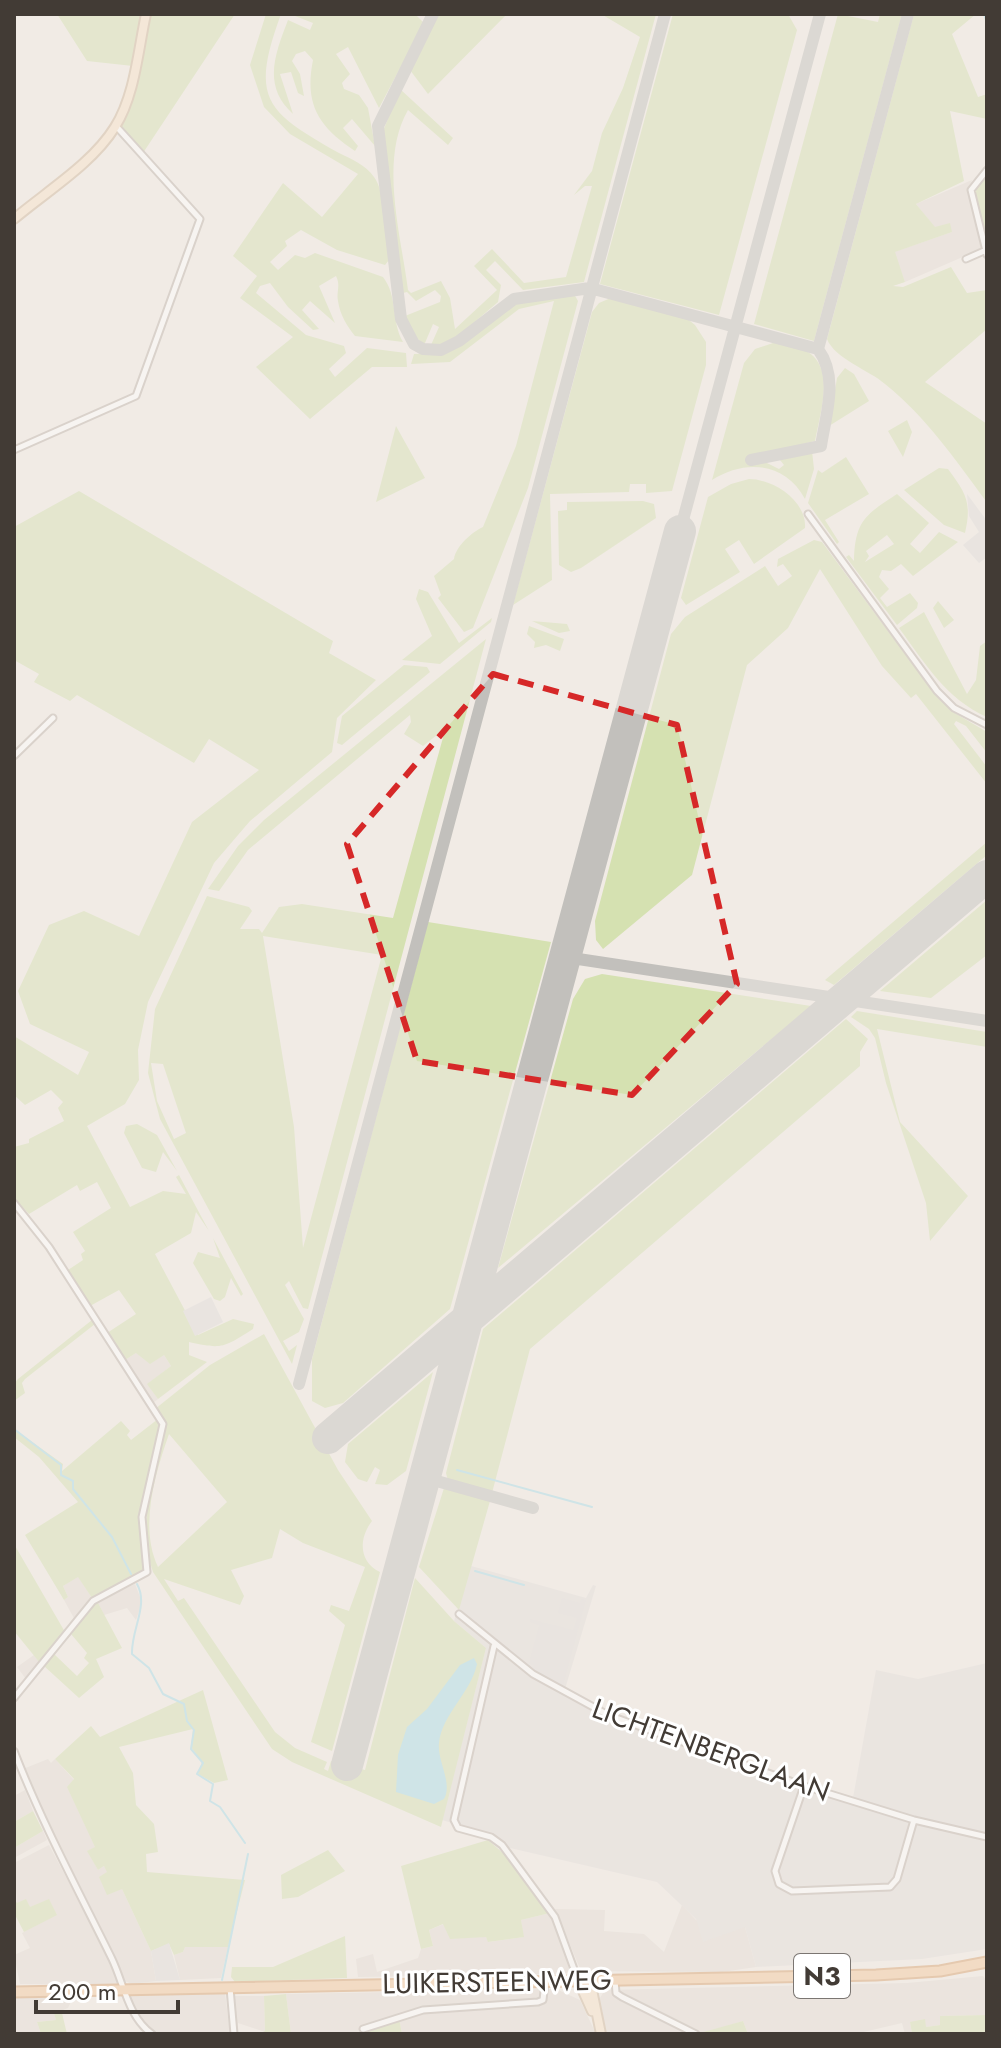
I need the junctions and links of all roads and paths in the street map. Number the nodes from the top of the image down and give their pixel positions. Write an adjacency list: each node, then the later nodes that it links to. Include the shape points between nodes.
1 (146, 14): 2 (street, via 127,101)
2 (116, 126): 4 (street, via 94,152); 7 (street, via 200,219 136,396)
3 (987, 170): 5 (street, via 971,190)
4 (14, 219)
5 (985, 253): 6 (street)
6 (966, 259)
7 (14, 450)
8 (808, 514): 10 (street, via 937,691 954,708)
9 (53, 718): 11 (street)
10 (987, 725)
11 (14, 756)
12 (14, 1203): 15 (street, via 44,1239 158,1415 162,1431 141,1525 147,1572 93,1601)
13 (459, 1614): 14 (street, LICHTENBERGLAAN)
14 (494, 1646): 17 (street, LICHTENBERGLAAN, via 608,1715); 22 (street, via 454,1820 458,1828 491,1837 505,1848 555,1917)
15 (14, 1698)
16 (14, 1751): 26 (street)
17 (804, 1786): 18 (street, LICHTENBERGLAAN); 18 (street, via 775,1871 779,1884 792,1891 890,1887)
18 (914, 1820): 19 (street, LICHTENBERGLAAN)
19 (987, 1837)
20 (985, 1964): 21 (main road, LUIKERSTEENWEG / N3, via 898,1974)
21 (615, 1979): 23 (main road, LUIKERSTEENWEG / N3); 33 (street, via 616,1993)
22 (578, 1980): 23 (main road, LUIKERSTEENWEG / N3); 24 (main road, LUIKERSTEENWEG / N3); 28 (street)
23 (590, 1980): 28 (street)
24 (545, 1981): 25 (main road, LUIKERSTEENWEG / N3); 29 (street, via 543,2000 538,2002 423,2010)
25 (230, 1988): 26 (main road, LUIKERSTEENWEG / N3); 31 (street)
26 (125, 1990): 27 (main road, LUIKERSTEENWEG / N3); 30 (street, via 137,2019)
27 (14, 1992)
28 (595, 2015): 32 (street)
29 (363, 2029)
30 (152, 2034)
31 (234, 2034)
32 (601, 2034)
33 (696, 2034)

